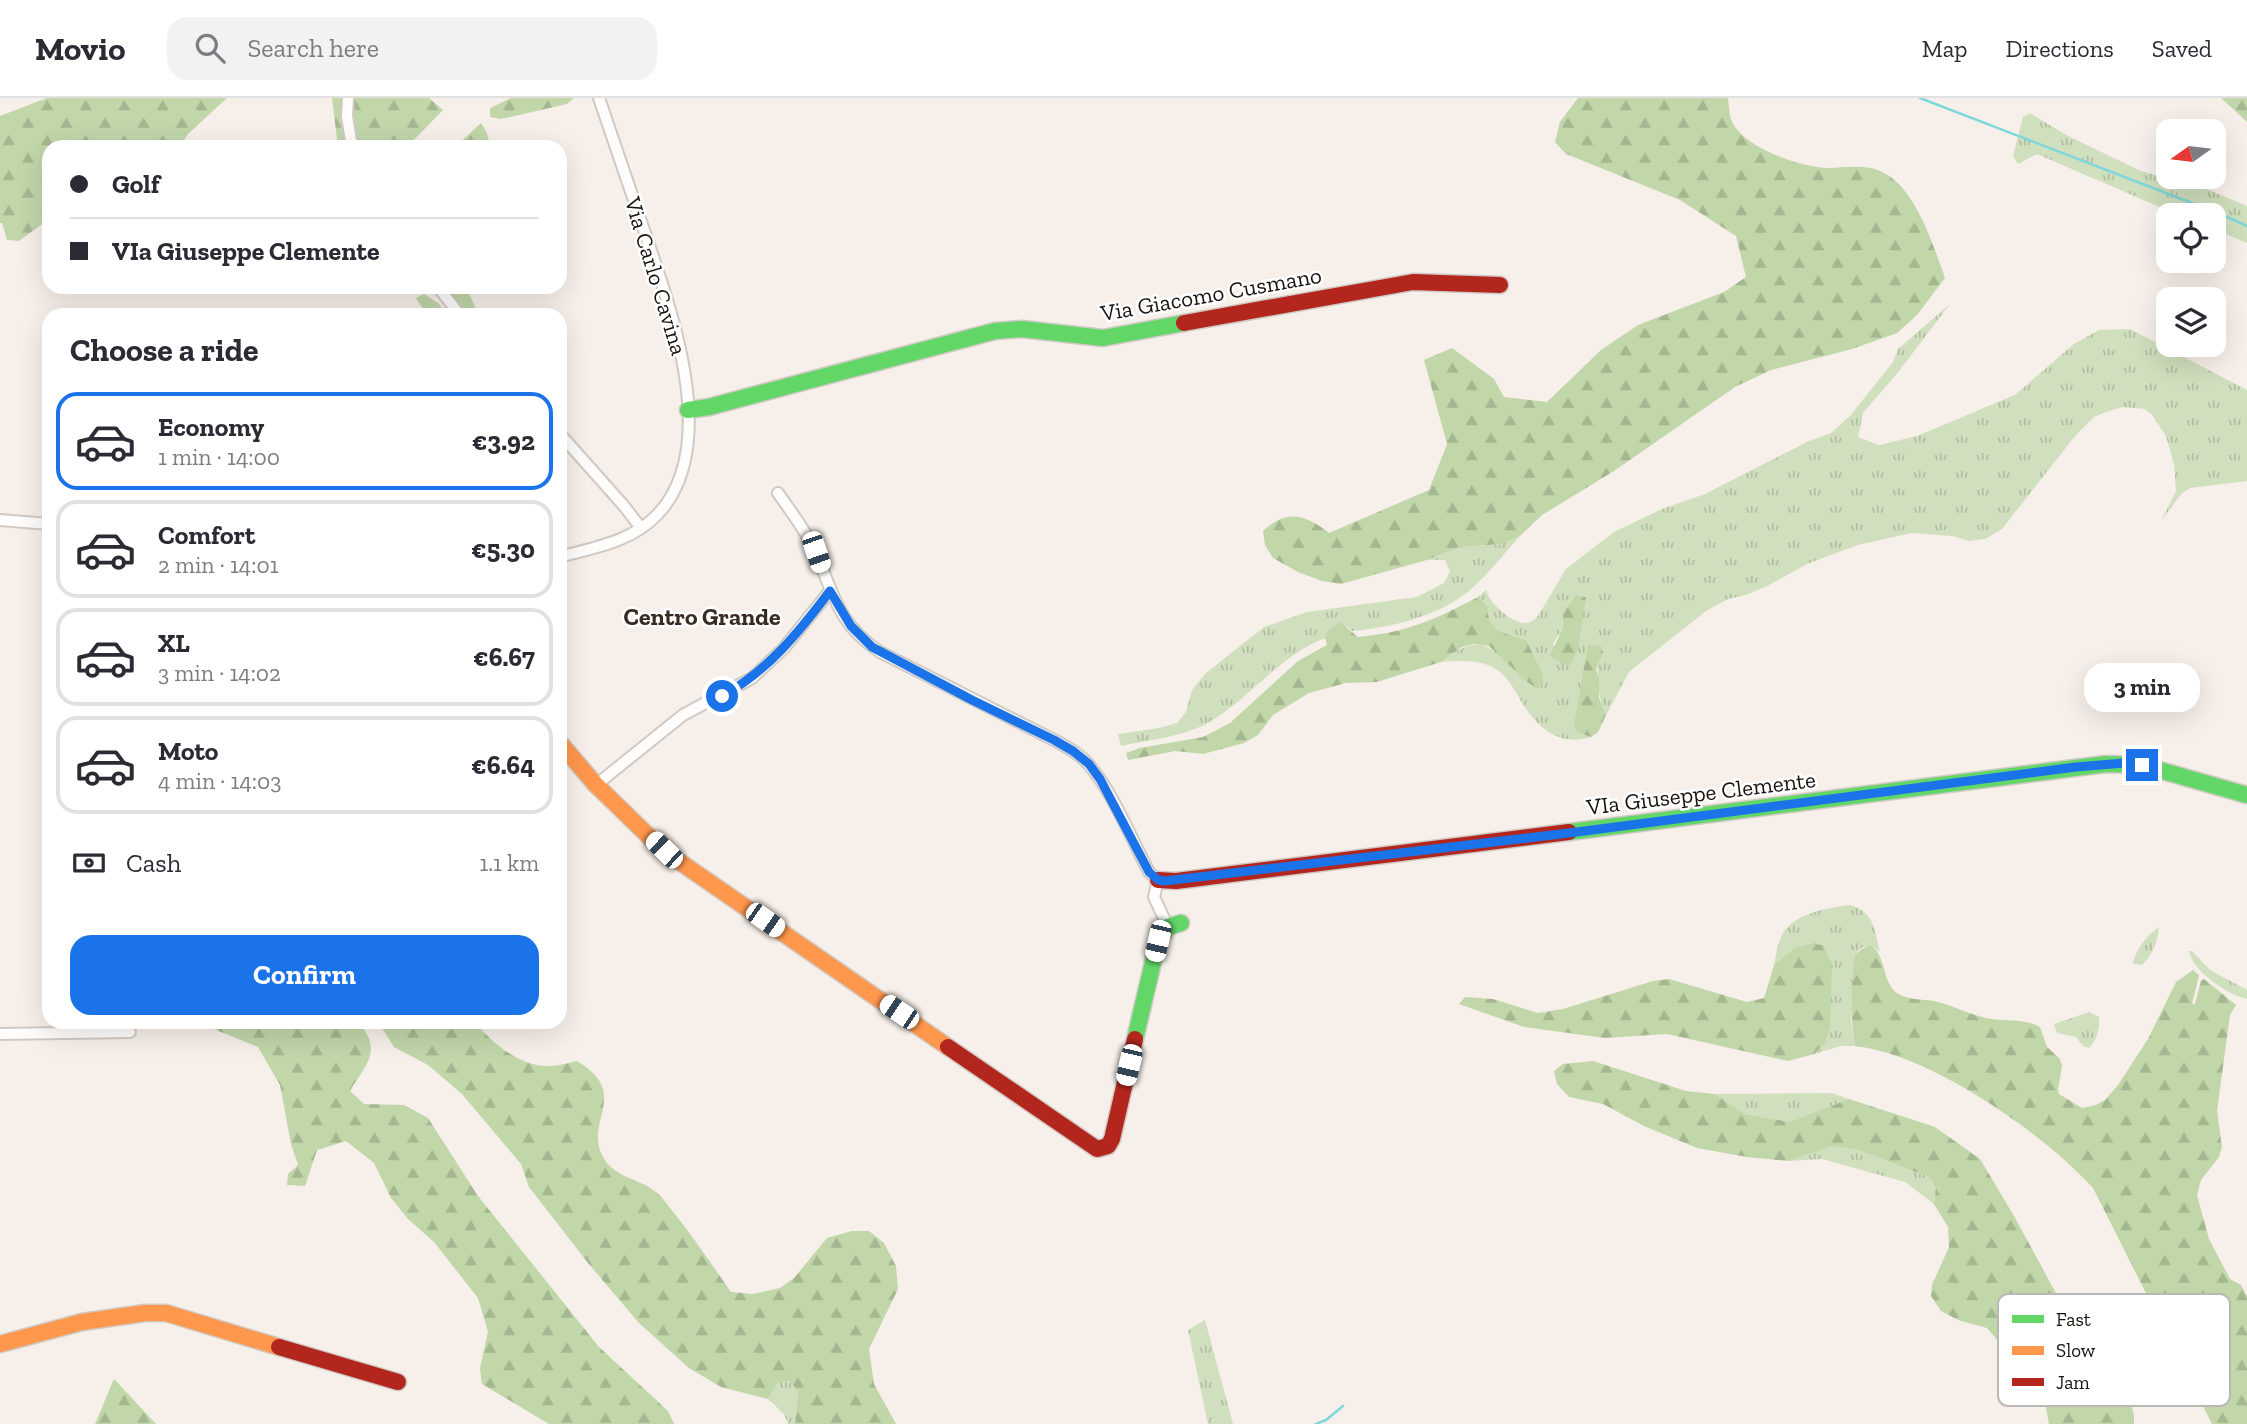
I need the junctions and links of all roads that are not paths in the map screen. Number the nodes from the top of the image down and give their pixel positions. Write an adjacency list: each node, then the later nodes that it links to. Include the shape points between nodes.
1 (348, 98): 3 (street)
2 (599, 98): 7 (street, Via Carlo Cavina, via 676,328)
3 (351, 140)
4 (1500, 285): 7 (street, Via Giacomo Cusmano, via 1413,282 1103,338 1022,329 995,331)
5 (444, 294): 6 (street)
6 (454, 308)
7 (688, 410): 12 (street, Via Carlo Cavina, via 679,479 669,501)
8 (567, 442): 12 (street)
9 (778, 493): 14 (street, via 816,552)
10 (0, 520): 11 (street)
11 (42, 523)
12 (641, 528): 13 (street, Via Carlo Cavina, via 621,540)
13 (567, 555)
14 (830, 591): 16 (street, via 761,670 683,715); 18 (street, via 851,626 872,647 1054,740 1089,764 1149,872)
15 (567, 751): 16 (street)
16 (596, 785): 19 (street, via 664,850 1097,1149 1108,1146 1112,1139 1158,941)
17 (2247, 794): 18 (street, VIa Giuseppe Clemente, via 2142,765 2115,764)
18 (1158, 880): 19 (street, via 1154,897)
19 (1174, 925)
20 (131, 1032): 21 (street)
21 (0, 1034)
22 (0, 1344): 23 (street, via 90,1321 166,1312)
23 (398, 1382)

